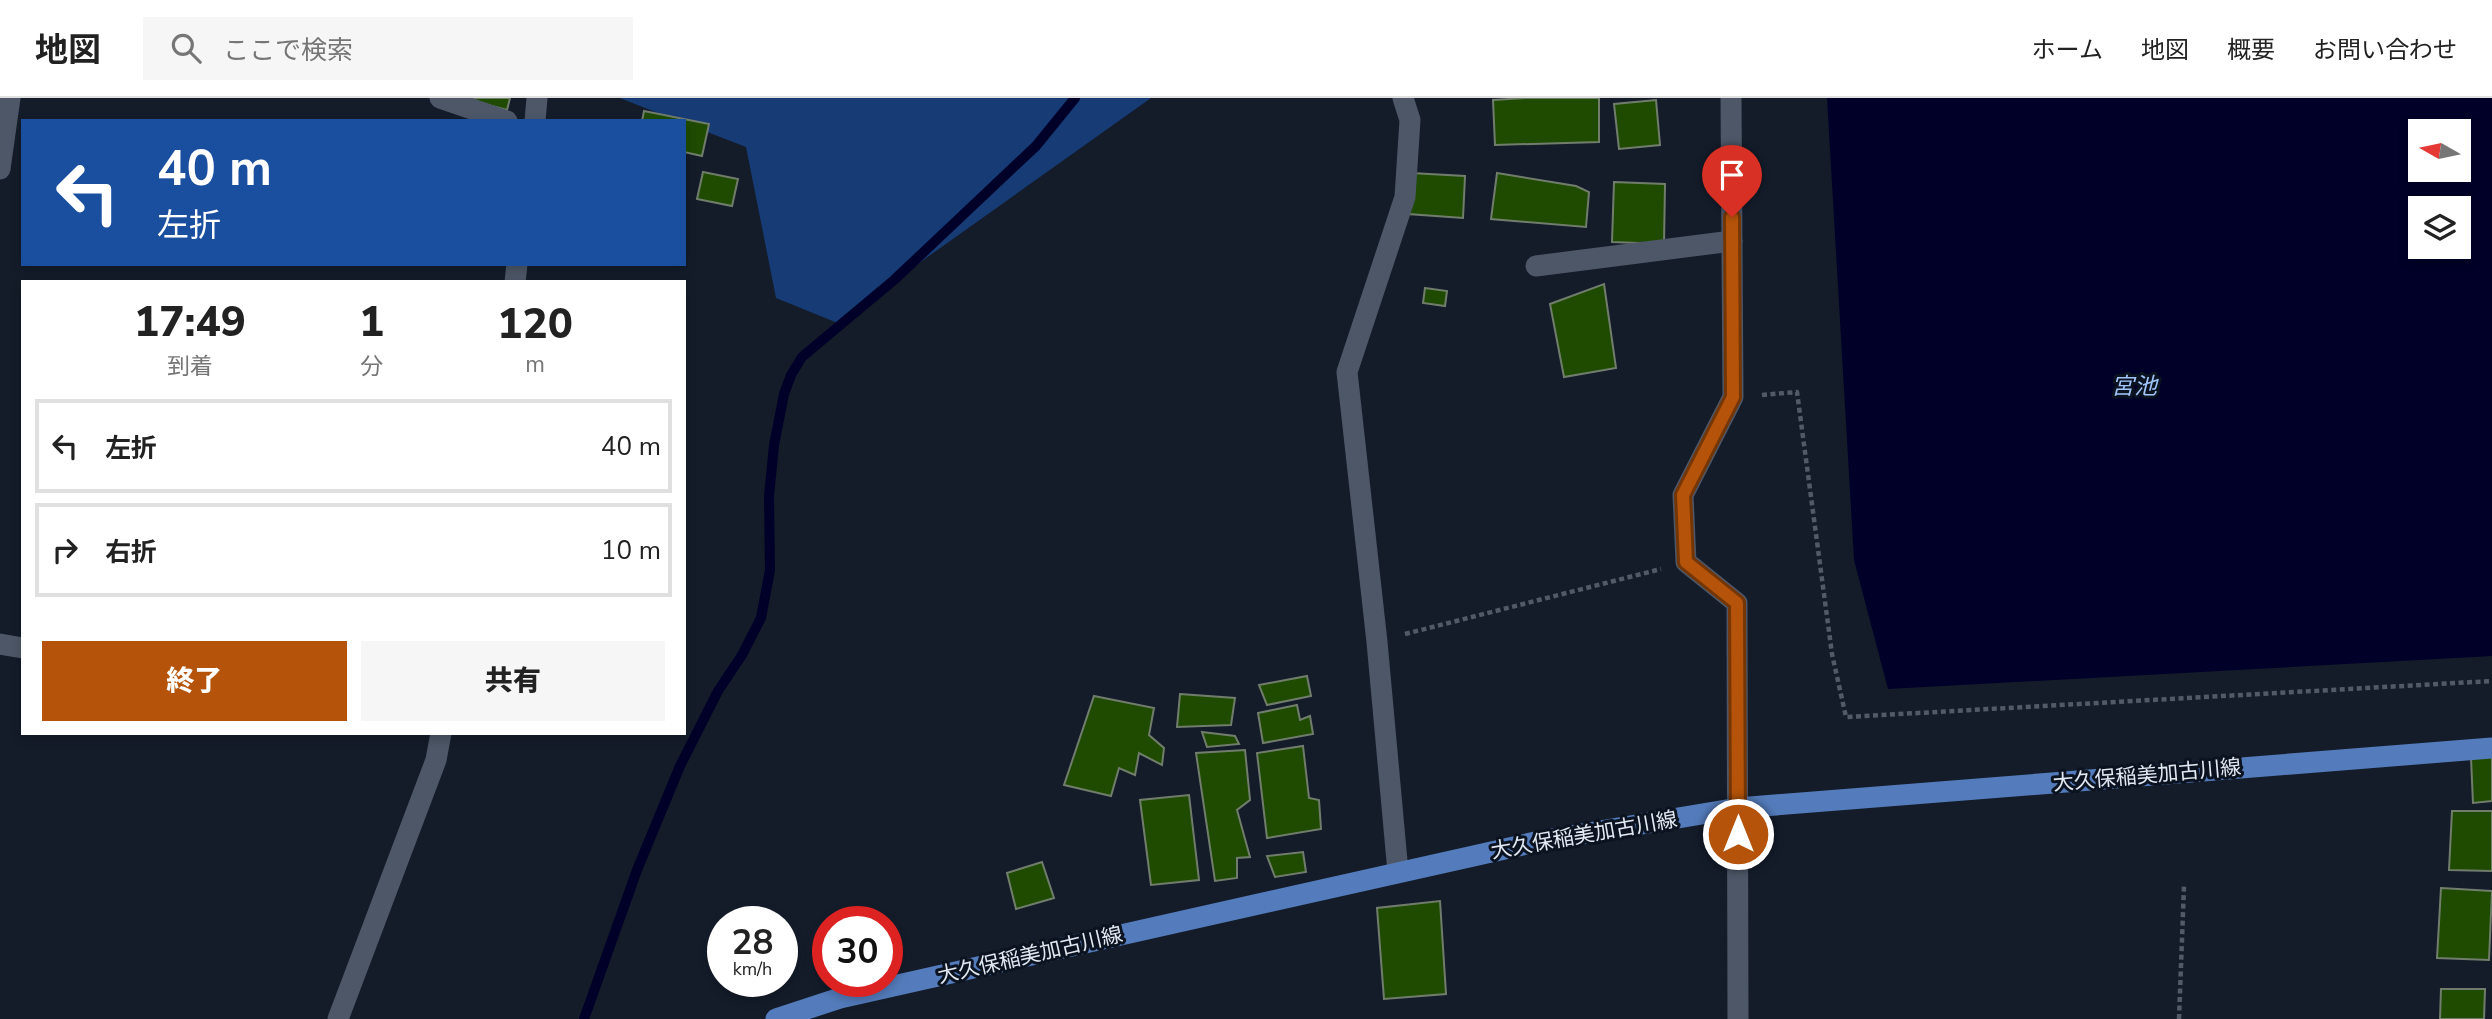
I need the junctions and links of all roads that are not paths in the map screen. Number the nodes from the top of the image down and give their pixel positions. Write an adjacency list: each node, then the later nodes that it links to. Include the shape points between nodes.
1 (10, 98): 8 (street)
2 (440, 98): 6 (street)
3 (537, 98): 7 (street)
4 (1403, 98): 16 (street, via 1410,120 1405,197 1347,372)
5 (1731, 98): 9 (street)
6 (501, 119)
7 (535, 119)
8 (0, 169)
9 (1732, 241): 10 (street); 15 (street, via 1733,397 1683,495 1686,562 1737,603)
10 (1536, 266)
11 (0, 644): 12 (street)
12 (21, 648)
13 (441, 735): 17 (street, via 436,760)
14 (2492, 748): 15 (main road, 大久保稲美加古川線)
15 (1738, 808): 16 (main road, 大久保稲美加古川線, via 1540,841); 19 (street)
16 (1398, 872): 18 (main road, 大久保稲美加古川線, via 840,998)
17 (338, 1019)
18 (776, 1019)
19 (1738, 1019)

